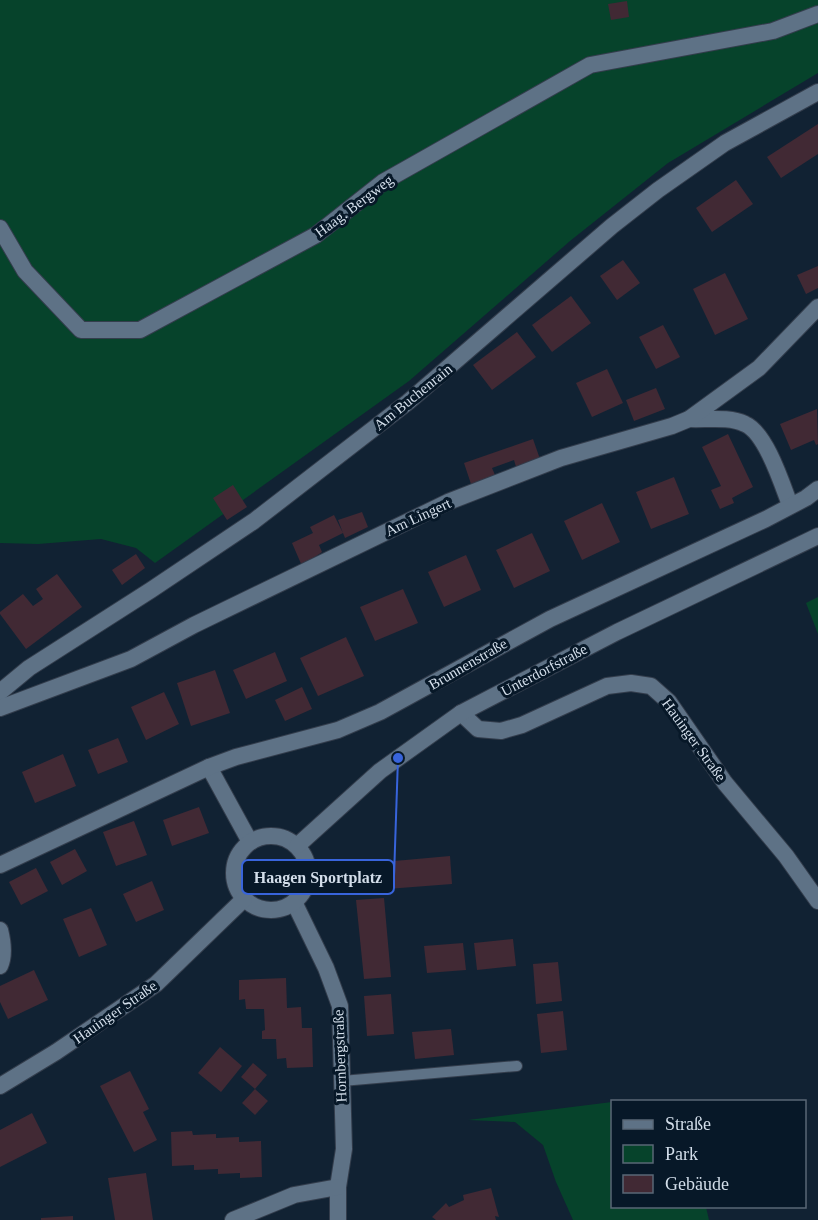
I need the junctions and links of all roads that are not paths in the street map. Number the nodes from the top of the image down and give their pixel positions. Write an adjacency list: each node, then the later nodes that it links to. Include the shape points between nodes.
1 (818, 14): 3 (street, Haag. Bergweg, via 773,31 590,65 383,182 316,235 140,330 81,330 25,271)
2 (818, 92): 9 (street, Am Buchenrain, via 725,143 658,190 408,402 254,521 29,668)
3 (0, 228)
4 (818, 308): 5 (street, Am Lingert, via 759,368)
5 (689, 419): 7 (street, via 732,420 757,432); 10 (street, Am Lingert, via 561,458 448,502 131,659)
6 (818, 489): 7 (street)
7 (790, 505): 12 (street, Brunnenstraße, via 550,619 380,712 338,730)
8 (818, 536): 11 (street, Unterdorfstraße, via 617,632)
9 (0, 692)
10 (0, 708)
11 (461, 713): 14 (street, Unterdorfstraße, via 380,771); 17 (street, Hauinger Straße, via 478,729 501,731 607,687 631,683 651,686 669,702 725,783)
12 (209, 767): 13 (street); 15 (street, Brunnenstraße)
13 (250, 842): 14 (street, via 266,836 283,838); 16 (street, via 239,853 234,869 236,885)
14 (297, 846): 18 (street, via 306,859 308,875 304,890)
15 (0, 865)
16 (244, 899): 18 (street, via 260,908 278,909); 23 (street, Hauinger Straße, via 156,984)
17 (818, 901)
18 (294, 902): 22 (street, Hornbergstraße, via 340,1006)
19 (0, 930): 20 (street)
20 (0, 966)
21 (517, 1066): 22 (lane)
22 (342, 1081): 24 (street, Hornbergstraße, via 344,1149)
23 (0, 1086)
24 (338, 1187): 25 (street, via 294,1195); 26 (street, Hornbergstraße)
25 (233, 1220)
26 (338, 1220)

